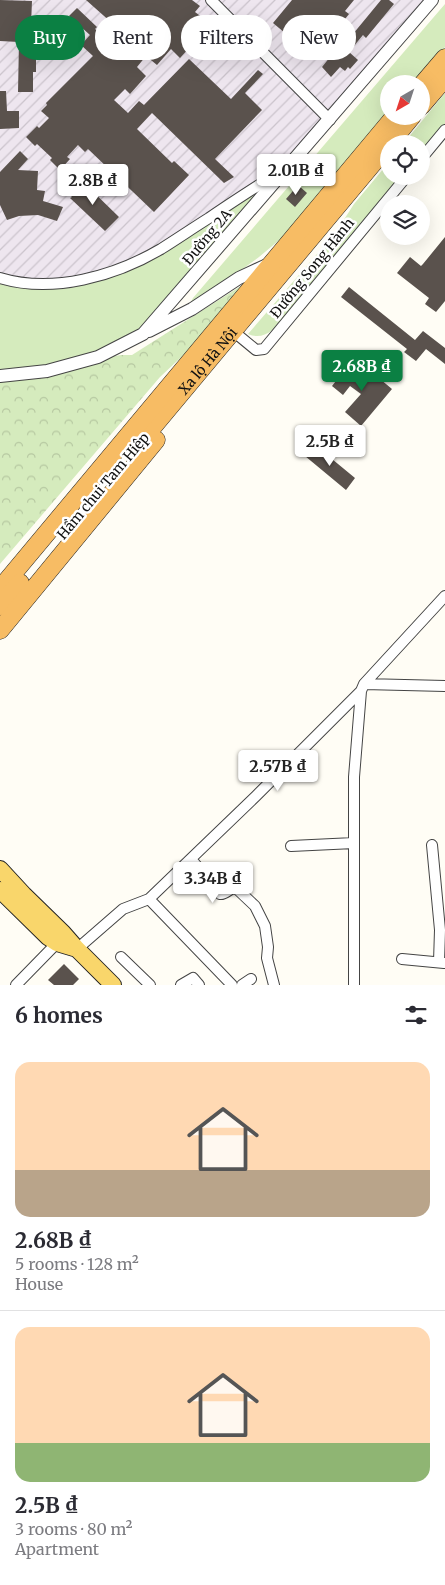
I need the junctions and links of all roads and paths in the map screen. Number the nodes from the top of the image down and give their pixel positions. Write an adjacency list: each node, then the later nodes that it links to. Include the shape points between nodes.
1 (212, 0): 7 (street)
2 (432, 0): 7 (street, Đường 2A)
3 (445, 58): 4 (highway)
4 (430, 76)
5 (445, 78): 6 (highway)
6 (430, 96)
7 (330, 120): 14 (street, Đường 2A)
8 (387, 125): 16 (highway, Xa lộ Hà Nội)
9 (405, 125): 11 (highway, Xa lộ Hà Nội)
10 (445, 130): 12 (street)
11 (396, 135)
12 (430, 148)
13 (380, 155): 18 (highway, Xa lộ Hà Nội)
14 (288, 167): 17 (street, via 161,249 114,270 94,277 46,284); 19 (street, Đường 2A)
15 (399, 185): 18 (street, Đường Song Hành, via 264,349 256,350)
16 (272, 263): 19 (street, via 239,278 192,309); 20 (highway, Xa lộ Hà Nội)
17 (0, 278)
18 (233, 331): 20 (highway, Xa lộ Hà Nội)
19 (144, 334): 21 (street, Đường 2A, via 98,357 47,371)
20 (202, 360): 22 (highway, Xa lộ Hà Nội, via 184,360 167,377); 23 (highway, Hầm chui Tam Hiệp); 25 (highway, Hầm chui Tam Hiệp); 26 (highway, Xa lộ Hà Nội, via 196,390)
21 (0, 376)
22 (0, 572)
23 (0, 589)
24 (445, 596): 28 (street)
25 (0, 606)
26 (0, 630)
27 (445, 686): 28 (street)
28 (363, 688): 29 (street, via 354,778); 32 (street)
29 (354, 843): 31 (street); 48 (street)
30 (432, 845): 40 (street)
31 (291, 846)
32 (191, 859): 35 (street); 47 (street, via 220,894 236,888 255,906 265,926 267,958)
33 (0, 869): 37 (main road)
34 (0, 890): 36 (main road)
35 (150, 899): 37 (street, via 123,909); 46 (street)
36 (58, 943): 37 (main road); 41 (street)
37 (77, 949): 42 (main road)
38 (121, 957): 43 (street)
39 (402, 959): 40 (street)
40 (442, 963)
41 (16, 985)
42 (113, 985)
43 (150, 985)
44 (181, 985): 45 (street, via 192,978)
45 (199, 985)
46 (232, 985)
47 (274, 985)
48 (354, 985)

